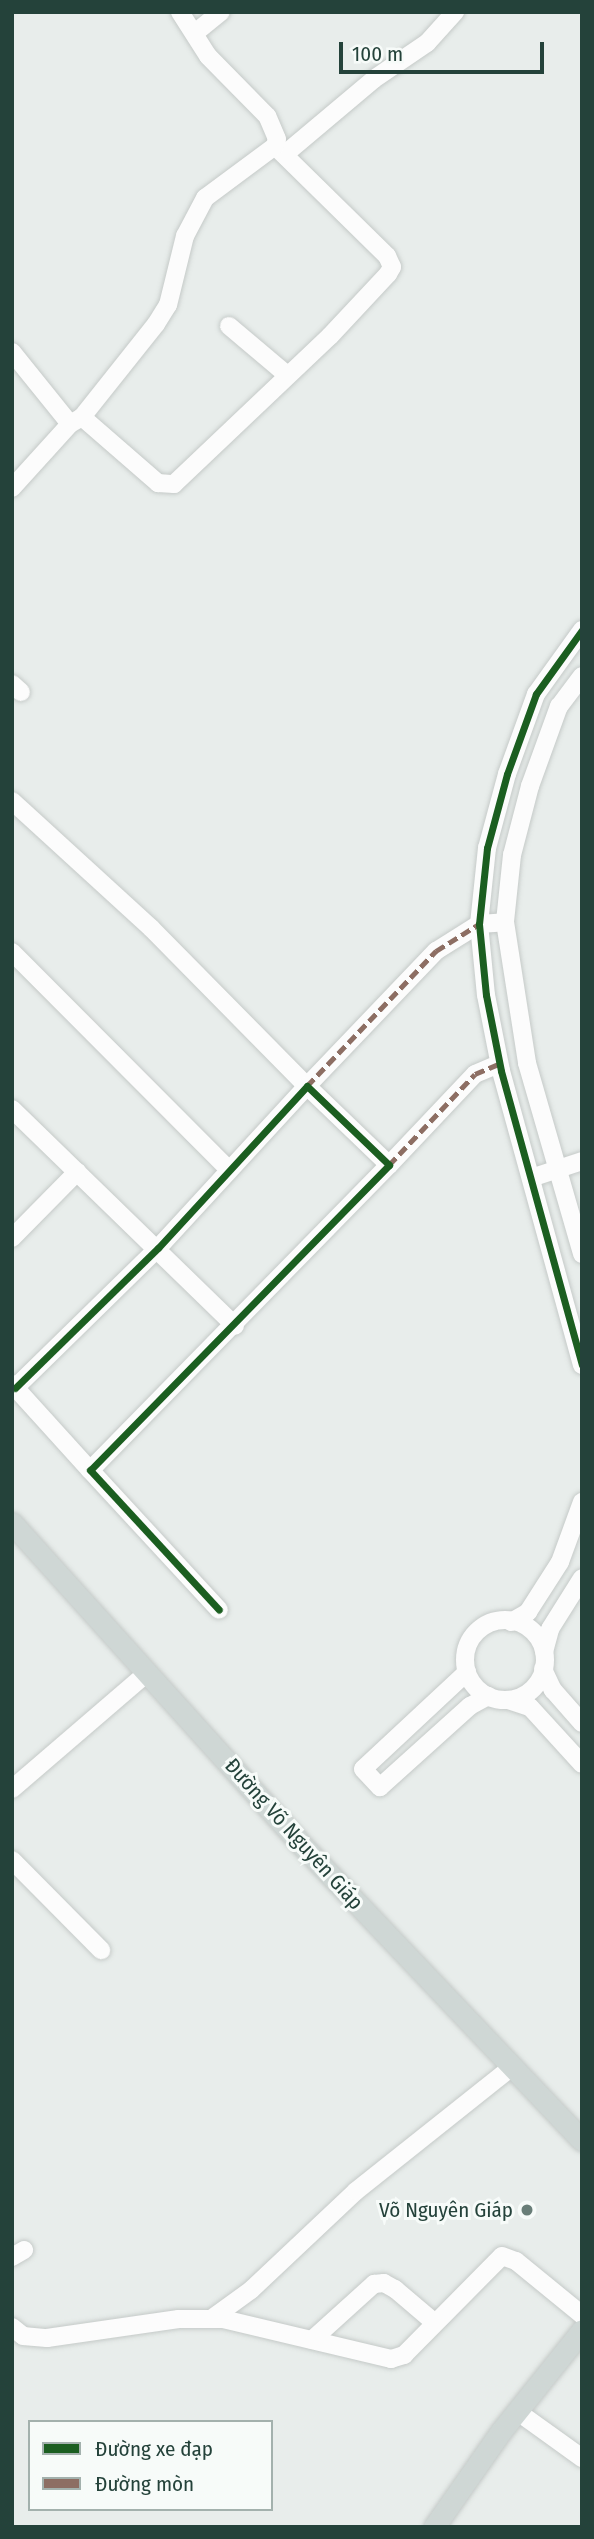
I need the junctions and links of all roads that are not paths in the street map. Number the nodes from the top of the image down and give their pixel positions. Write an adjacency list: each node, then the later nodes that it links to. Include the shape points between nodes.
1 (180, 12): 4 (street)
2 (221, 12): 4 (street)
3 (455, 12): 5 (street, via 427,43)
4 (196, 32): 5 (street, via 208,56 267,116)
5 (280, 150): 8 (street, via 387,256 392,267 330,336); 9 (street, via 205,198 185,236 168,305)
6 (229, 326): 8 (street)
7 (12, 352): 9 (street)
8 (286, 374): 9 (street, via 174,484 158,483)
9 (76, 421): 10 (street)
10 (12, 488)
11 (582, 630): 15 (street, via 536,694 507,774 487,848)
12 (582, 676): 14 (street, via 559,706 530,786 512,855)
13 (12, 801): 18 (street, via 152,928)
14 (505, 922): 15 (street); 23 (street, via 527,1063)
15 (479, 924): 17 (street); 18 (street, via 436,951)
16 (12, 952): 22 (street)
17 (499, 1064): 21 (street, via 475,1074); 25 (street)
18 (307, 1086): 21 (street); 22 (street)
19 (12, 1109): 24 (street)
20 (582, 1161): 23 (street)
21 (389, 1165): 29 (street)
22 (228, 1169): 27 (street)
23 (558, 1169): 25 (street); 28 (street)
24 (77, 1172): 26 (street); 27 (street)
25 (531, 1178): 30 (street)
26 (12, 1238)
27 (158, 1248): 29 (street); 31 (street)
28 (582, 1254)
29 (235, 1326): 32 (street)
30 (582, 1365)
31 (14, 1386): 32 (street)
32 (89, 1470): 36 (street)
33 (582, 1502): 37 (street, via 560,1562 528,1612)
34 (12, 1523): 40 (main road, Đường Võ Nguyên Giáp)
35 (582, 1578): 38 (street, via 550,1629)
36 (219, 1610)
37 (511, 1622): 38 (street, via 530,1630); 39 (street, via 494,1622 473,1636 465,1659)
38 (543, 1660): 42 (street, via 533,1690); 43 (street, via 553,1690)
39 (467, 1672): 41 (street); 41 (street, via 363,1769 380,1787 470,1706)
40 (148, 1673): 45 (street); 48 (main road, Đường Võ Nguyên Giáp, via 297,1840)
41 (488, 1696): 42 (street)
42 (508, 1700): 44 (street, via 530,1707)
43 (582, 1723)
44 (582, 1765)
45 (12, 1789)
46 (12, 1860): 47 (street)
47 (101, 1951)
48 (512, 2067): 49 (main road, Đường Võ Nguyên Giáp); 51 (street, via 356,2191 251,2290)
49 (582, 2140)
50 (582, 2315): 52 (street, via 502,2256)
51 (211, 2319): 53 (street, via 179,2319 47,2338 23,2336); 55 (street)
52 (435, 2323): 55 (street, via 404,2356 391,2359); 55 (street, via 395,2289 374,2284)
53 (12, 2327)
54 (582, 2330): 56 (main road)
55 (312, 2340)
56 (518, 2412): 57 (street); 58 (main road)
57 (582, 2458)
58 (434, 2527)

